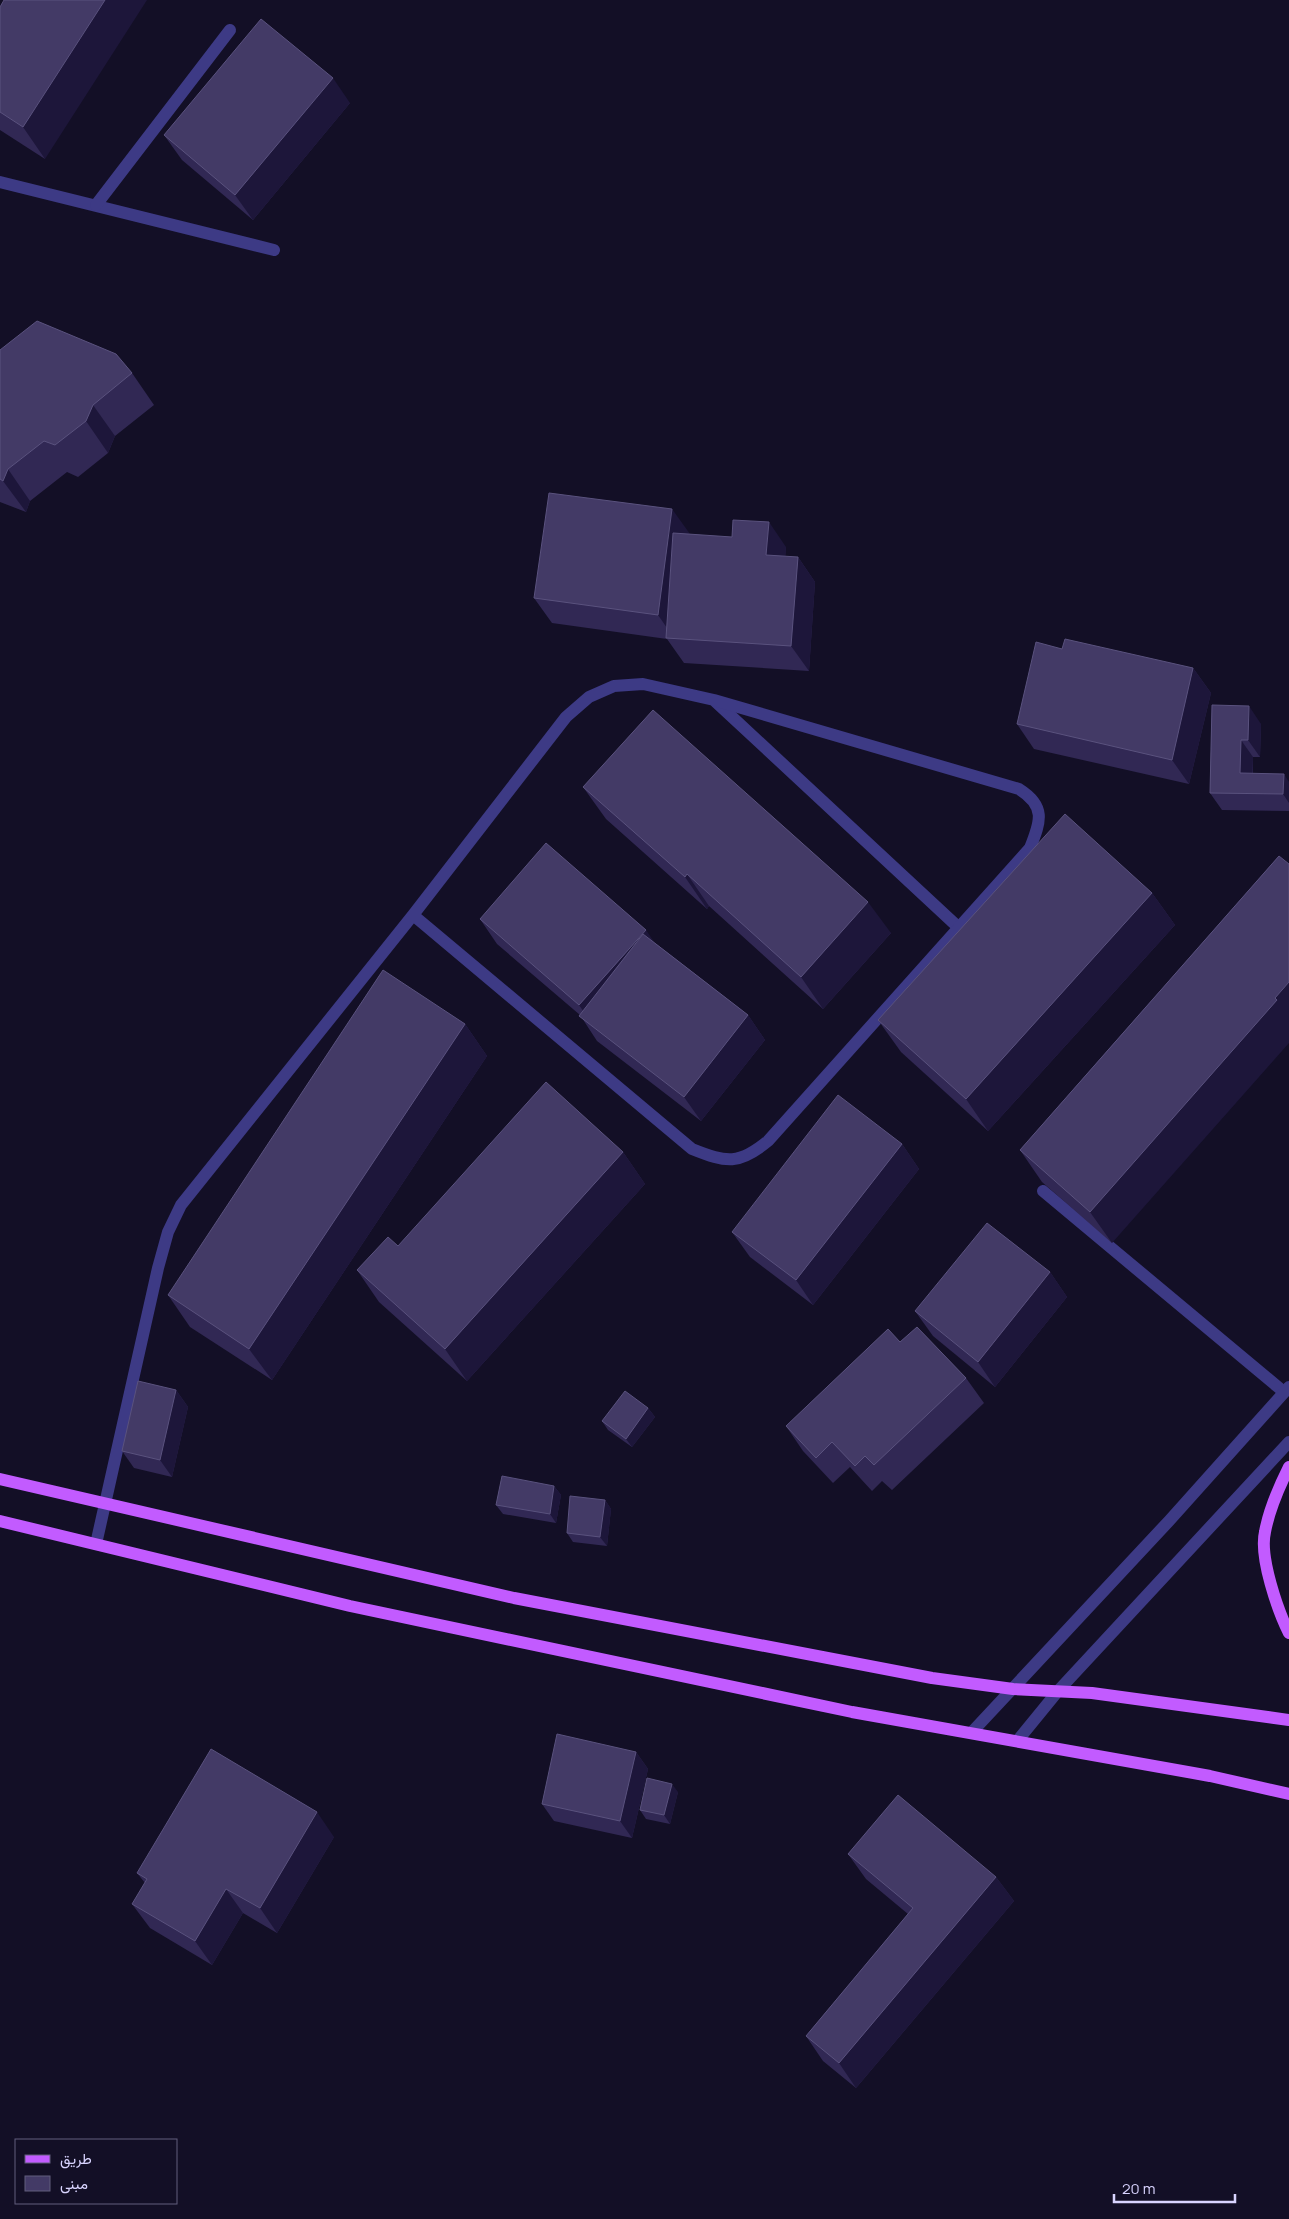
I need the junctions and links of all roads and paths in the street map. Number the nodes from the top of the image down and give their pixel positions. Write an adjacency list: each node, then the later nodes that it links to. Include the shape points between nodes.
1 (230, 30): 3 (street)
2 (0, 182): 3 (street)
3 (96, 205): 4 (street)
4 (274, 250)
5 (714, 700): 6 (street, via 643,684 614,686 589,697 566,718); 7 (street); 7 (street, via 1019,788 1031,796 1040,812 1030,848)
6 (413, 915): 7 (street, via 692,1149 713,1158 736,1160 751,1155 768,1141); 13 (street, via 181,1205 168,1232 158,1268)
7 (958, 927)
8 (1043, 1191): 9 (street)
9 (1287, 1390): 17 (street)
10 (1289, 1442): 18 (street)
11 (1289, 1466): 16 (main road, via 1264,1534 1272,1589)
12 (0, 1480): 13 (main road)
13 (105, 1504): 15 (street); 17 (main road, via 514,1598 932,1678)
14 (0, 1521): 15 (main road)
15 (96, 1544): 20 (main road, via 359,1608 852,1712)
16 (1289, 1633)
17 (1012, 1689): 18 (main road); 20 (street)
18 (1058, 1691): 19 (main road); 21 (street)
19 (1289, 1720)
20 (972, 1732): 21 (main road)
21 (1018, 1740): 22 (main road)
22 (1289, 1794)

